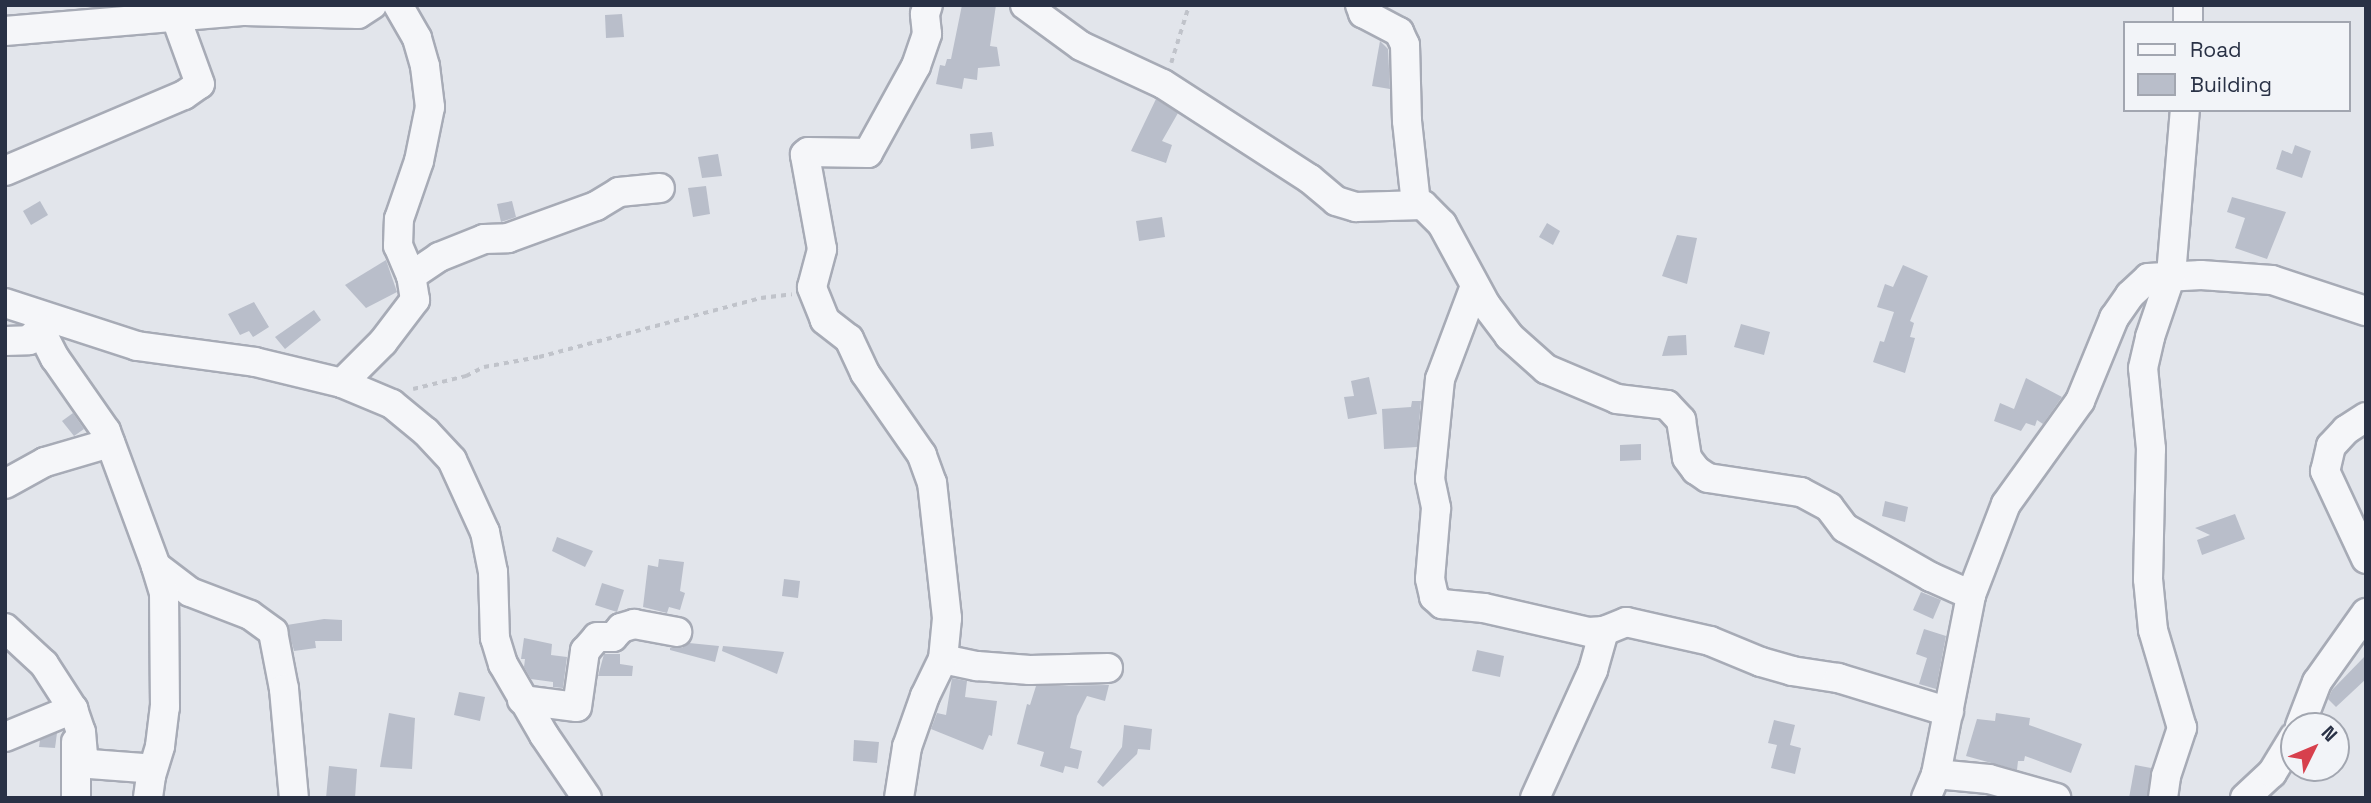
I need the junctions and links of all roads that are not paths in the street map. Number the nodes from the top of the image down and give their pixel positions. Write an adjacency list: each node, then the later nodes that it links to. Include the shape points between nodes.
1 (372, 5): 6 (street, via 358,14 245,11)
2 (398, 5): 13 (street, via 417,38 430,107 419,161 399,219 398,246)
3 (928, 5): 30 (street, via 928,34 916,66 867,153 805,155 822,250 812,287 825,320 849,340 865,373 922,455 932,483 947,618)
4 (1025, 5): 11 (street, via 1081,46 1163,84 1336,201 1356,207)
5 (1360, 5): 11 (street, via 1363,13 1399,32 1405,45)
6 (176, 18): 7 (street); 9 (street, via 200,84 184,95)
7 (5, 31)
8 (2185, 112): 12 (street)
9 (5, 171)
10 (660, 188): 13 (street, via 619,192 596,206 508,238 484,239 439,257)
11 (1416, 204): 14 (street, via 1442,224)
12 (2171, 275): 16 (street, via 2272,280); 25 (street, via 2148,278 2114,318 2080,401 2006,504); 46 (street, via 2143,368 2151,449 2148,579 2153,629 2182,728)
13 (411, 276): 19 (street, via 415,300 410,310)
14 (1475, 286): 25 (street, via 1509,335 1546,369 1617,399 1667,405 1678,414 1687,458 1708,478 1801,492 1829,508 1845,528); 28 (street, via 1440,379 1430,479 1436,508 1430,579 1434,597 1442,604)
15 (5, 303): 17 (street)
16 (2366, 311)
17 (41, 323): 18 (street, via 29,340); 19 (street, via 137,346 255,362); 21 (street)
18 (5, 341)
19 (342, 383): 32 (street, via 392,404 452,460 485,532 493,572 495,638)
20 (2366, 416): 23 (street, via 2331,446 2325,471)
21 (110, 443): 22 (street, via 45,462); 24 (street)
22 (5, 484)
23 (2366, 559)
24 (156, 566): 39 (street, via 164,593 165,707); 41 (street, via 191,592 250,615 273,632 284,689)
25 (1971, 595): 33 (street)
26 (2366, 613): 34 (street, via 2317,682)
27 (5, 628): 35 (street, via 44,664)
28 (1604, 631): 33 (street, via 1626,622 1710,640 1761,662 1874,688); 44 (street, via 1593,670)
29 (677, 632): 32 (street, via 635,624 621,628 613,637 597,637 586,651 577,707)
30 (943, 659): 31 (street, via 1030,670); 43 (street, via 907,747)
31 (1108, 668)
32 (522, 700): 42 (street)
33 (1949, 712): 38 (street)
34 (2305, 712)
35 (76, 717): 36 (street); 39 (street, via 83,757 90,764 143,768); 40 (street)
36 (5, 737)
37 (2280, 760): 47 (street)
38 (1931, 786): 45 (street, via 1989,779)
39 (149, 787)
40 (76, 798)
41 (293, 798)
42 (587, 798)
43 (899, 798)
44 (1535, 798)
45 (2056, 798)
46 (2163, 798)
47 (2245, 798)

